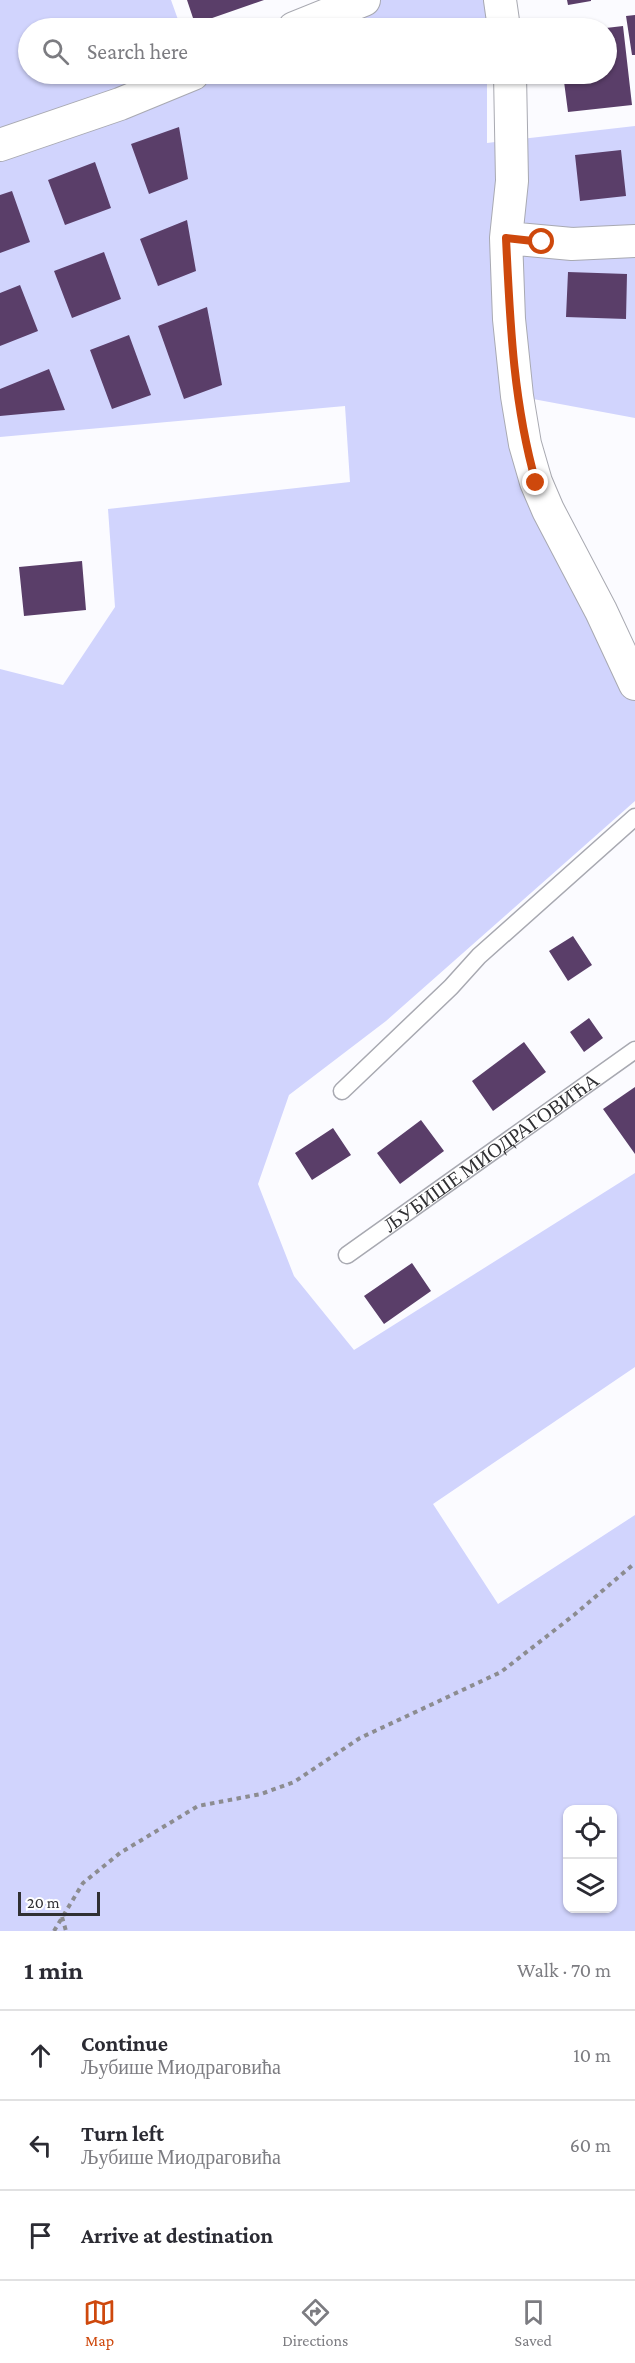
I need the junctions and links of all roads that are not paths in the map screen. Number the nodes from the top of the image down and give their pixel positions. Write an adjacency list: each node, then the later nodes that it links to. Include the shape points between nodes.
1 (364, 0): 3 (street)
2 (500, 0): 4 (street)
3 (319, 18)
4 (503, 18)
5 (169, 84): 7 (street)
6 (510, 84): 8 (street, via 512,181)
7 (0, 145)
8 (506, 238): 9 (street, via 572,244); 10 (street, via 517,396 536,483)
9 (635, 241)
10 (635, 684)
11 (635, 817): 13 (lane, via 478,956)
12 (635, 1050): 14 (lane, ЉУБИШЕ МИОДРАГОВИЋА)
13 (342, 1091)
14 (347, 1255)

